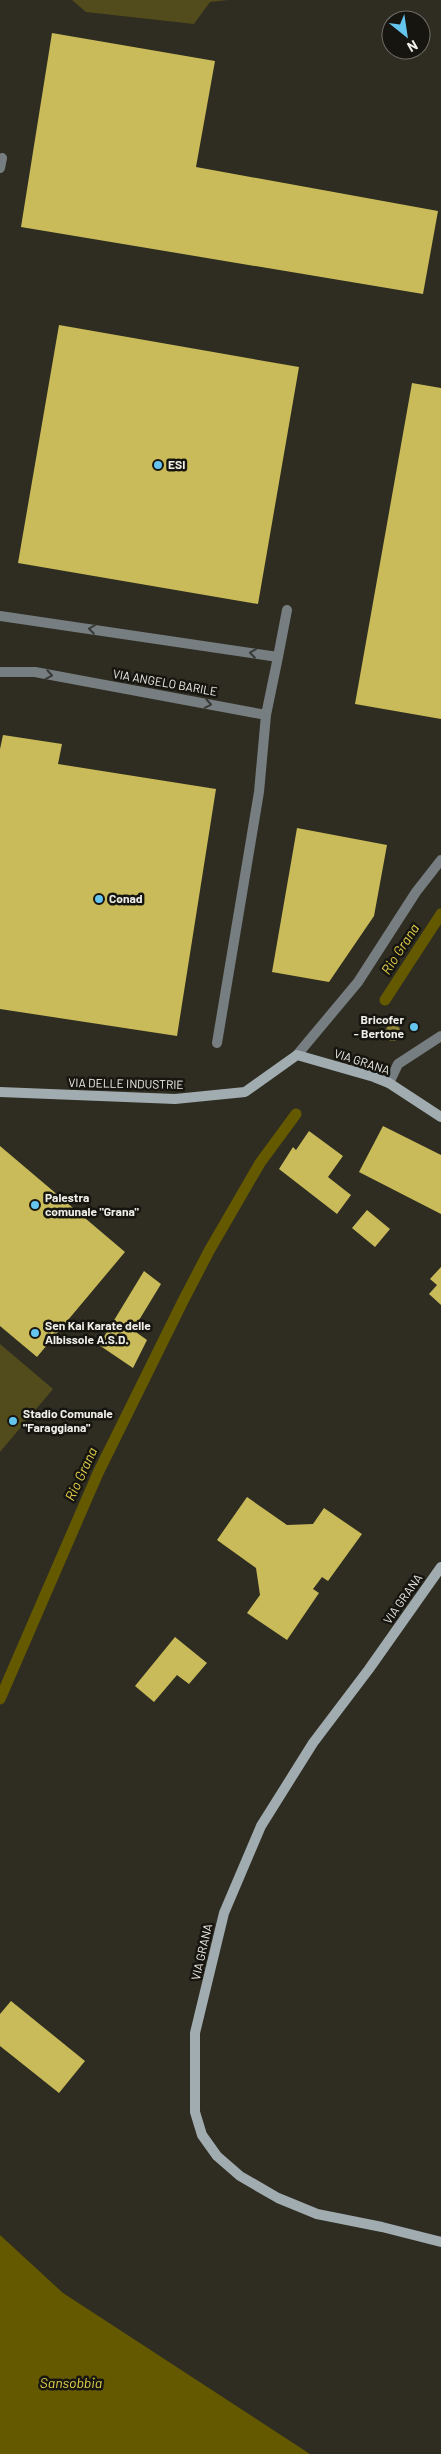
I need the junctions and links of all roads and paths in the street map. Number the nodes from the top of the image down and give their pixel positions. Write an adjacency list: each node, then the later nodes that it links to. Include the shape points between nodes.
1 (2, 158): 2 (street)
2 (0, 168)
3 (287, 610): 5 (street)
4 (0, 616): 5 (street, one-way to 4)
5 (278, 657): 7 (street)
6 (0, 672): 7 (street, VIA ANGELO BARILE, one-way to 7, via 35,672)
7 (266, 715): 10 (street, via 259,792)
8 (441, 860): 11 (street, VIA DELLE INDUSTRIE, via 416,892 358,982)
9 (441, 1036): 12 (street, via 398,1064)
10 (217, 1043)
11 (297, 1055): 12 (street, VIA GRANA); 13 (street, VIA DELLE INDUSTRIE, via 245,1092 175,1100)
12 (389, 1083): 14 (street, VIA GRANA)
13 (0, 1092)
14 (441, 1117)
15 (441, 1568): 16 (street, VIA GRANA, via 313,1743 262,1826 224,1913 195,2033 195,2112 202,2135 218,2156 240,2176 278,2198 317,2214)
16 (441, 2242)

